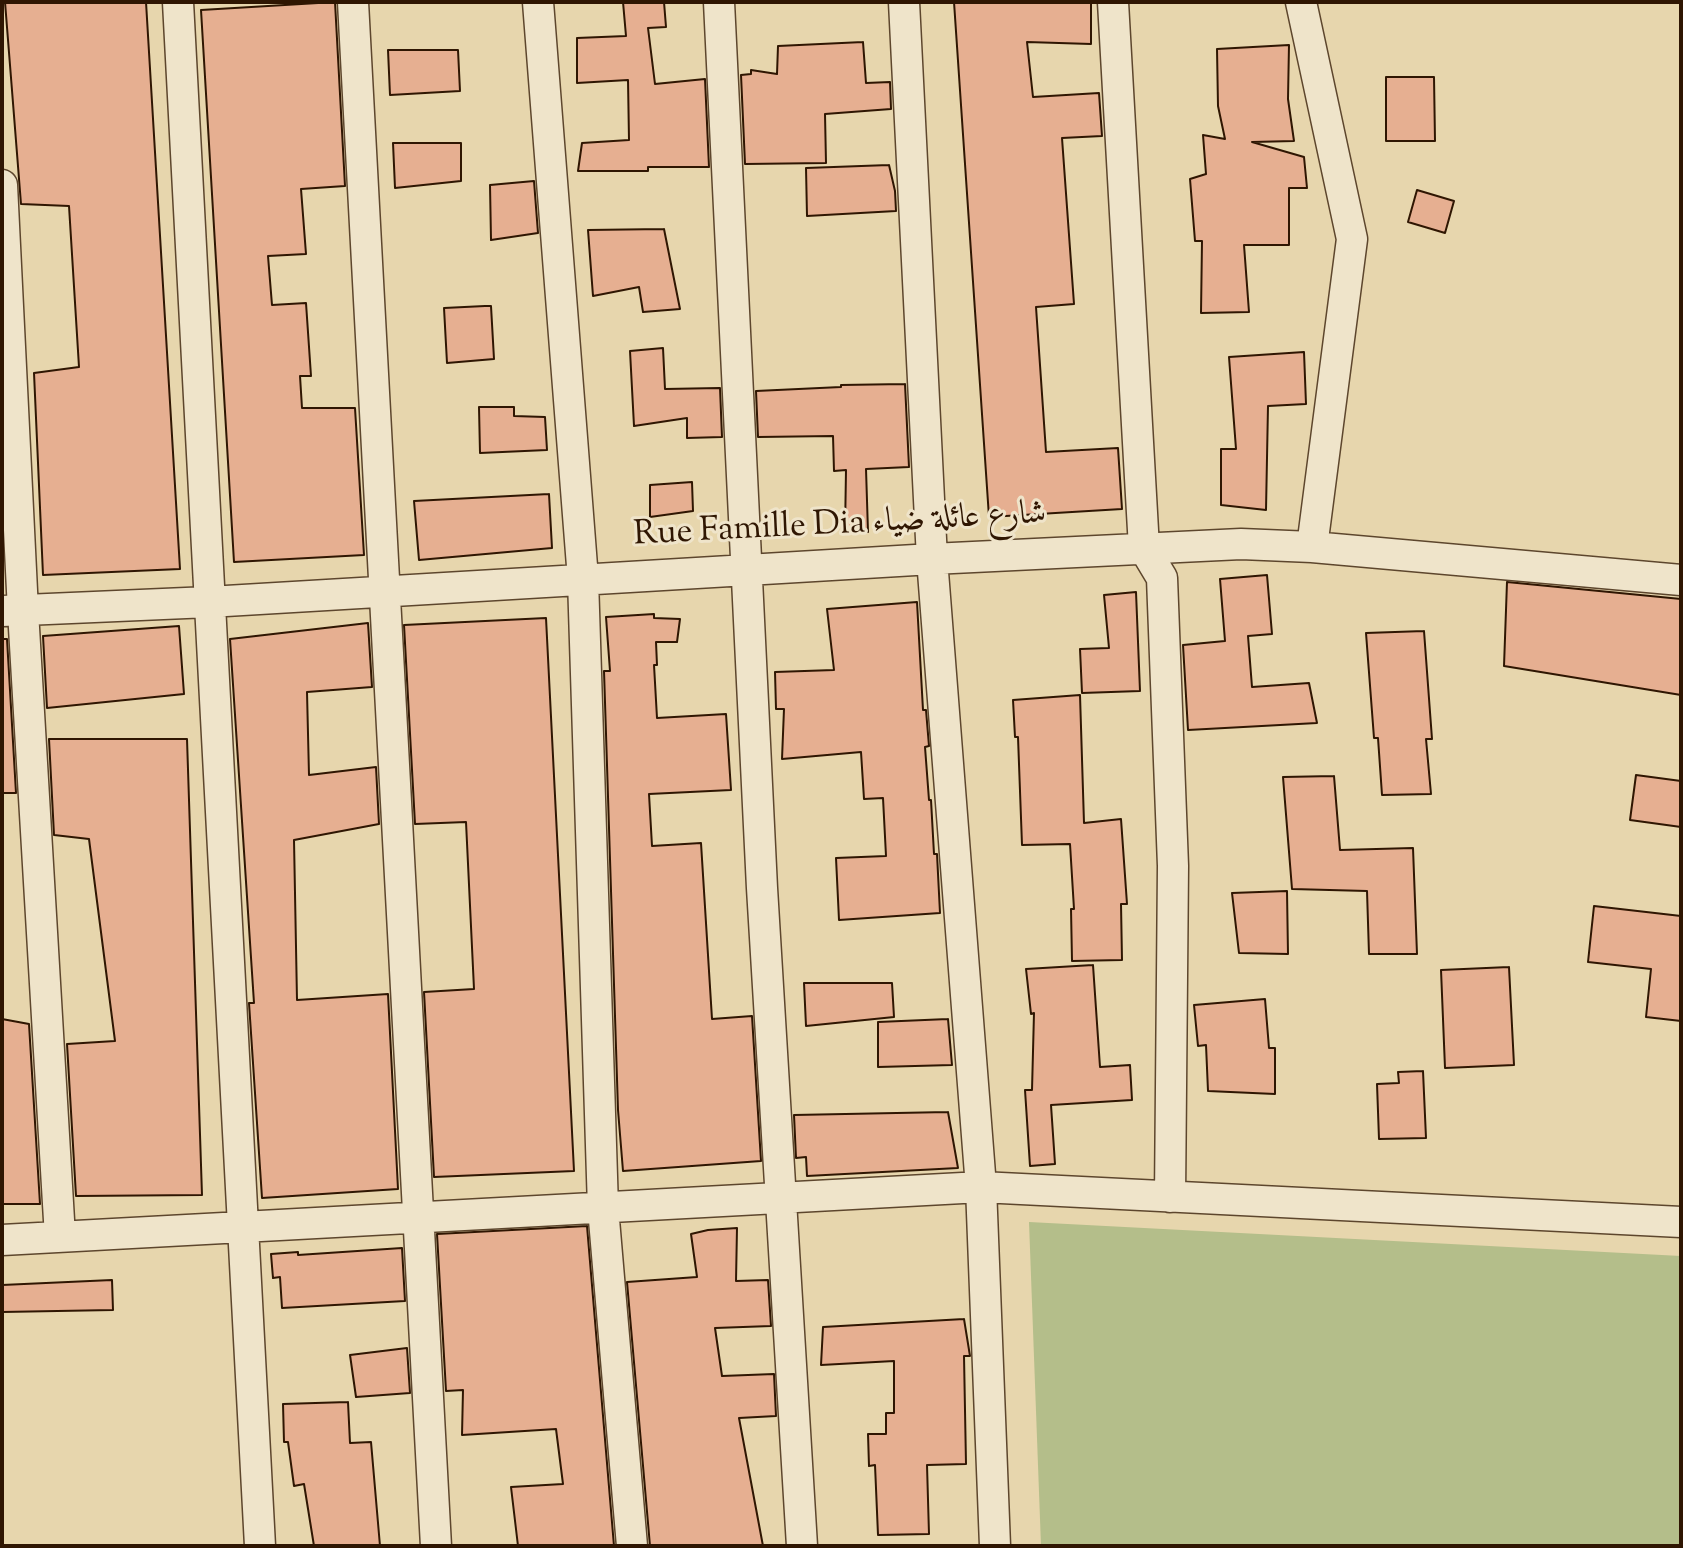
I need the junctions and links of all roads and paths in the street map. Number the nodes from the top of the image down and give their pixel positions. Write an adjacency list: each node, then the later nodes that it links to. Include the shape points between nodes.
1 (178, 2): 16 (street)
2 (353, 2): 15 (street)
3 (538, 2): 13 (street)
4 (719, 2): 12 (street)
5 (904, 2): 11 (street)
6 (1113, 2): 10 (street)
7 (1301, 2): 9 (street, via 1352,239)
8 (2, 185): 17 (street)
9 (1312, 547): 10 (street, Rue Famille Dia شارع عائلة ضياء); 14 (street, Rue Famille Dia شارع عائلة ضياء)
10 (1144, 548): 11 (street, Rue Famille Dia شارع عائلة ضياء); 20 (street, via 1162,578 1173,866)
11 (932, 559): 12 (street, Rue Famille Dia شارع عائلة ضياء); 18 (street)
12 (745, 570): 13 (street, Rue Famille Dia شارع عائلة ضياء); 19 (street)
13 (583, 579): 15 (street, Rue Famille Dia شارع عائلة ضياء); 21 (street)
14 (1681, 580)
15 (384, 591): 16 (street, Rue Famille Dia شارع عائلة ضياء); 22 (street)
16 (209, 602): 17 (street, Rue Famille Dia شارع عائلة ضياء); 24 (street)
17 (12, 611): 25 (street)
18 (981, 1187): 19 (street); 20 (street); 31 (street)
19 (783, 1197): 21 (street); 30 (street)
20 (1170, 1197): 23 (street)
21 (603, 1208): 22 (street); 29 (street)
22 (419, 1218): 24 (street); 28 (street)
23 (1681, 1222)
24 (242, 1227): 25 (street); 27 (street)
25 (60, 1237): 26 (street)
26 (2, 1240)
27 (260, 1546)
28 (436, 1546)
29 (632, 1546)
30 (802, 1546)
31 (995, 1546)

